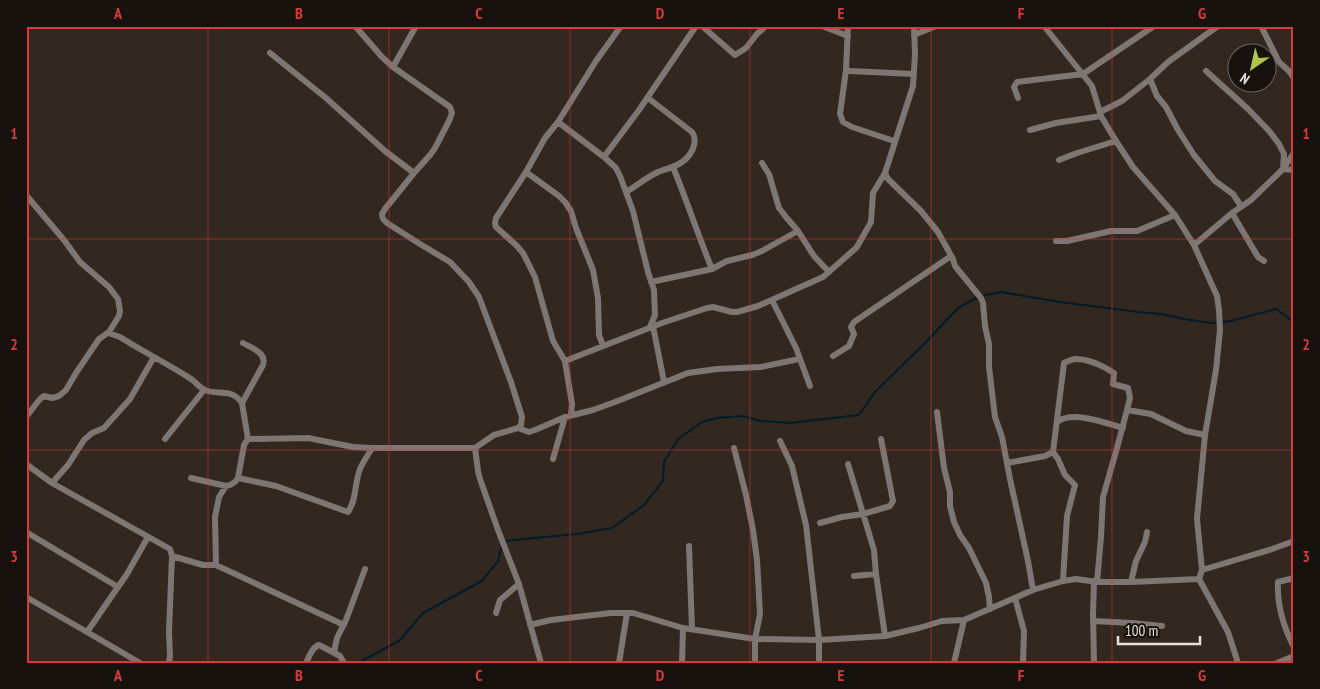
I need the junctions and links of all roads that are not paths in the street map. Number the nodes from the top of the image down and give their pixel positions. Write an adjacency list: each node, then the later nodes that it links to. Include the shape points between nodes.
1 (355, 26): 18 (street)
2 (416, 26): 18 (street)
3 (621, 26): 28 (street)
4 (696, 26): 25 (street)
5 (702, 26): 6 (street, via 735,55)
6 (766, 26)
7 (822, 26): 16 (street)
8 (848, 26): 16 (street)
9 (914, 26): 15 (street)
10 (936, 26): 15 (street)
11 (1044, 26): 22 (street)
12 (1154, 26): 22 (street)
13 (1218, 26): 24 (street)
14 (1261, 26): 23 (street, via 1279,62)
15 (914, 35): 21 (street)
16 (848, 36): 19 (street)
17 (270, 53): 40 (street)
18 (393, 67): 40 (street, via 444,102 452,113 435,148)
19 (846, 70): 21 (street); 30 (street, via 840,114 843,122)
20 (1206, 71): 37 (street, via 1270,132 1284,154)
21 (914, 74): 30 (street)
22 (1083, 74): 26 (street, via 1017,82 1014,87); 27 (street, via 1095,92)
23 (1294, 78)
24 (1150, 79): 27 (street); 44 (street, via 1194,155 1215,181 1233,194)
25 (648, 98): 33 (street); 36 (street, via 695,136 687,158)
26 (1018, 98)
27 (1100, 114): 29 (street); 31 (street)
28 (558, 122): 33 (street); 39 (street)
29 (1030, 130)
30 (894, 141): 41 (street)
31 (1116, 141): 34 (street); 46 (street)
32 (1294, 153): 37 (street)
33 (604, 158): 42 (street, via 616,168)
34 (1058, 160)
35 (762, 163): 47 (street, via 769,174 779,208)
36 (673, 167): 42 (street, via 654,174); 52 (street)
37 (1283, 169): 38 (street); 44 (street)
38 (1294, 170)
39 (526, 172): 61 (street, via 559,196 571,211 593,270); 65 (street, via 495,223 529,264 554,341)
40 (414, 173): 75 (street, via 382,214 383,219 450,262 479,297 522,418)
41 (885, 173): 50 (street, via 926,218); 53 (street, via 873,193 871,222 858,246)
42 (626, 192): 54 (street, via 634,211)
43 (26, 195): 59 (street, via 80,262 118,299 119,316)
44 (1242, 206): 45 (street)
45 (1232, 213): 49 (street); 51 (street, via 1258,258)
46 (1175, 215): 48 (street, via 1137,231 1111,231); 49 (street)
47 (798, 231): 52 (street, via 762,251); 53 (street)
48 (1056, 242)
49 (1194, 245): 77 (street, via 1219,310 1216,370)
50 (951, 256): 62 (street, via 854,322 851,326 854,334 848,346); 87 (street, via 982,303 990,350 995,417)
51 (1264, 261)
52 (712, 269): 54 (street)
53 (829, 272): 55 (street)
54 (651, 282): 56 (street)
55 (772, 300): 57 (street, via 737,312 706,308); 64 (street)
56 (655, 315): 57 (street); 58 (street)
57 (662, 323): 58 (street)
58 (651, 327): 61 (street); 66 (street)
59 (108, 332): 63 (street); 73 (street, via 99,339 66,390 52,398 44,396)
60 (243, 342): 69 (street, via 260,353 264,361)
61 (602, 346): 65 (street)
62 (833, 356)
63 (154, 357): 68 (street); 92 (street, via 130,399 104,428 84,440)
64 (799, 359): 66 (street, via 761,367 717,368 688,373); 67 (street)
65 (565, 361): 72 (street, via 572,404)
66 (664, 382): 72 (street, via 593,410)
67 (810, 386)
68 (204, 390): 69 (street, via 234,395); 78 (street)
69 (242, 403): 80 (street)
70 (1127, 410): 74 (street, via 1128,388 1114,384 1114,373 1074,358 1064,363); 76 (street); 77 (street, via 1151,414)
71 (936, 412): 117 (street, via 954,522 986,583)
72 (568, 416): 75 (street, via 529,432); 86 (street)
73 (26, 417)
74 (1057, 422): 76 (street, via 1067,417 1089,418); 85 (street)
75 (518, 428): 83 (street, via 494,435)
76 (1123, 428): 110 (street, via 1103,497)
77 (1205, 435): 104 (street, via 1197,519)
78 (165, 439)
79 (881, 439): 94 (street, via 893,501 890,506)
80 (248, 440): 82 (street, via 308,438); 91 (street, via 244,445)
81 (780, 441): 131 (street, via 792,466 806,526)
82 (372, 448): 83 (street); 91 (street, via 360,469 353,505 348,512 276,486)
83 (475, 448): 112 (street, via 480,479)
84 (734, 448): 130 (street, via 757,560 760,614)
85 (1053, 452): 87 (street); 109 (street, via 1065,475 1075,485 1067,516)
86 (553, 459)
87 (1007, 462): 114 (street)
88 (26, 464): 92 (street)
89 (848, 464): 94 (street)
90 (191, 478): 93 (street)
91 (238, 478): 93 (street)
92 (52, 483): 98 (street)
93 (226, 486): 102 (street, via 219,497 215,517)
94 (863, 514): 95 (street); 105 (street, via 874,550)
95 (820, 523)
96 (26, 532): 113 (street)
97 (1147, 532): 111 (street)
98 (148, 537): 101 (street, via 170,549); 113 (street)
99 (1294, 541): 104 (street)
100 (689, 546): 126 (street)
101 (172, 556): 102 (street, via 203,565); 136 (street)
102 (216, 565): 122 (street)
103 (365, 570): 122 (street)
104 (1202, 570): 107 (street)
105 (876, 574): 106 (street); 128 (street)
106 (854, 576)
107 (1199, 578): 111 (street); 147 (street, via 1228,632)
108 (1294, 578): 129 (street, via 1278,582 1281,614)
109 (1063, 581): 110 (street); 114 (street)
110 (1095, 582): 111 (street); 121 (street)
111 (1131, 582)
112 (519, 584): 118 (street, via 500,600); 123 (street)
113 (118, 587): 127 (street)
114 (1033, 590): 116 (street)
115 (26, 597): 127 (street)
116 (1014, 598): 117 (street); 145 (street, via 1024,631)
117 (990, 609): 120 (street)
118 (496, 613)
119 (627, 613): 123 (street); 125 (street); 140 (street)
120 (964, 620): 128 (street, via 942,621); 144 (street)
121 (1093, 621): 124 (street); 146 (street)
122 (344, 625): 133 (street)
123 (530, 625): 139 (street)
124 (1162, 626)
125 (683, 628): 126 (street); 141 (street)
126 (692, 629): 130 (street)
127 (88, 632): 135 (street)
128 (885, 636): 131 (street)
129 (1292, 638): 132 (street)
130 (755, 639): 131 (street); 142 (street)
131 (818, 640): 143 (street)
132 (1294, 647)
133 (331, 650): 137 (street, via 316,646); 138 (street)
134 (1294, 656): 148 (street)
135 (140, 663)
136 (169, 663)
137 (306, 663)
138 (344, 663)
139 (541, 663)
140 (619, 663)
141 (682, 663)
142 (755, 663)
143 (819, 663)
144 (954, 663)
145 (1023, 663)
146 (1094, 663)
147 (1238, 663)
148 (1277, 663)

